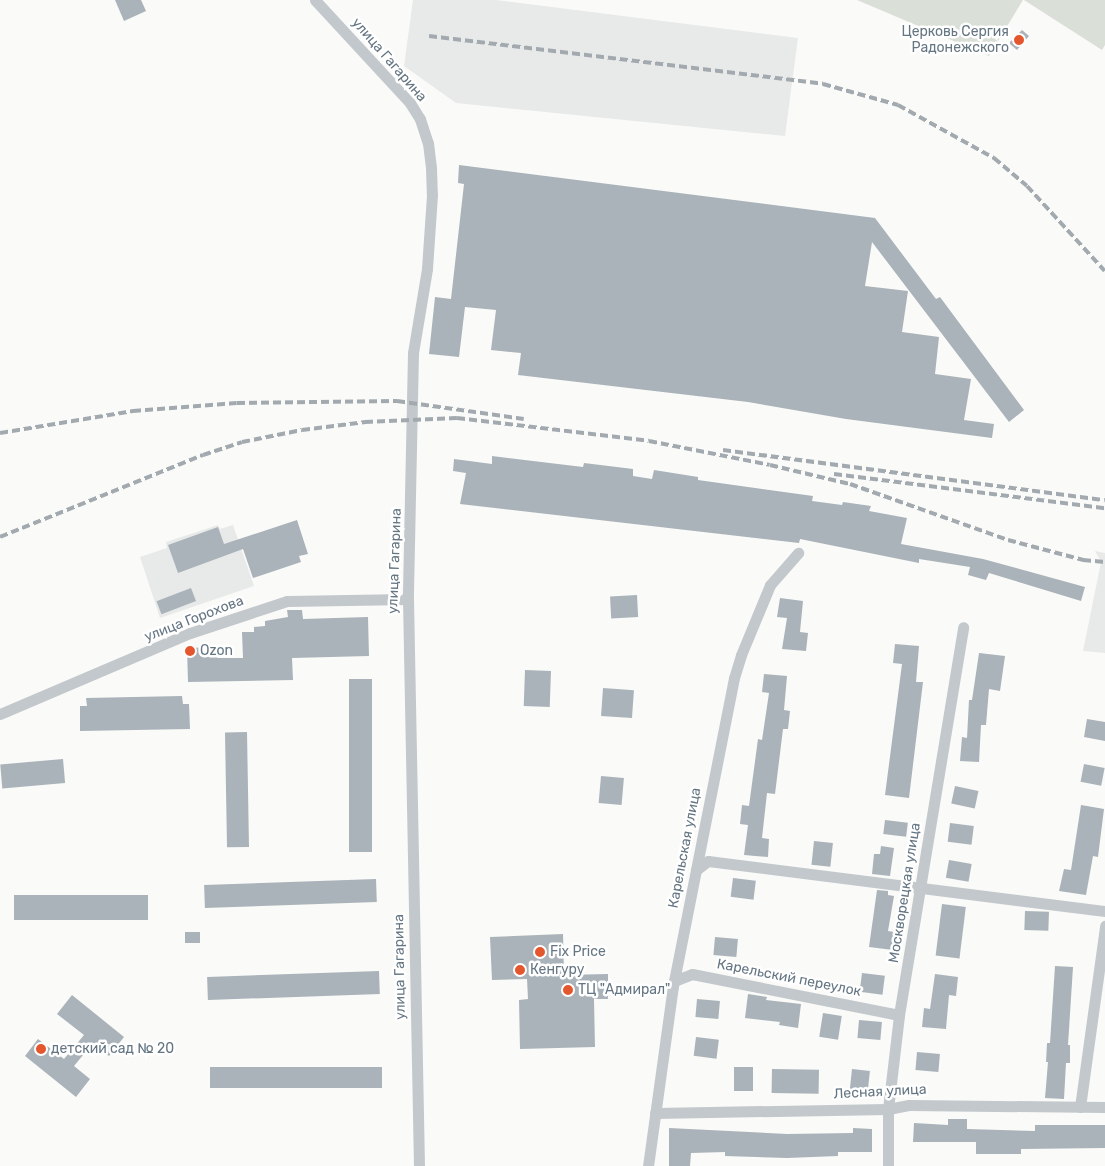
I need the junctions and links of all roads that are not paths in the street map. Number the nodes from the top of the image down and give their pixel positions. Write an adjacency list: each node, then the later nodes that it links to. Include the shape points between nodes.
1 (315, 0): 3 (street, улица Гагарина, via 410,103 420,119 429,152 432,195 427,269 413,353)
2 (798, 553): 6 (street, Карельская улица, via 770,585 740,656)
3 (408, 599): 5 (street, улица Горохова, via 288,601 190,633); 16 (street, улица Гагарина)
4 (963, 627): 7 (street, Москворецкая улица)
5 (0, 714)
6 (696, 870): 7 (street, via 708,861); 10 (street, Карельская улица)
7 (922, 888): 8 (street); 11 (street, Москворецкая улица)
8 (1105, 911)
9 (1105, 926): 12 (street)
10 (674, 981): 11 (street, Карельский переулок, via 692,974); 15 (street, Карельская улица)
11 (900, 1015): 14 (street, Москворецкая улица)
12 (1080, 1107): 13 (street, Лесная улица); 14 (street, Лесная улица, via 910,1105)
13 (1105, 1107)
14 (888, 1109): 15 (street, Лесная улица); 18 (street, Москворецкая улица)
15 (656, 1113): 17 (street, Карельская улица)
16 (419, 1166)
17 (648, 1166)
18 (888, 1166)

